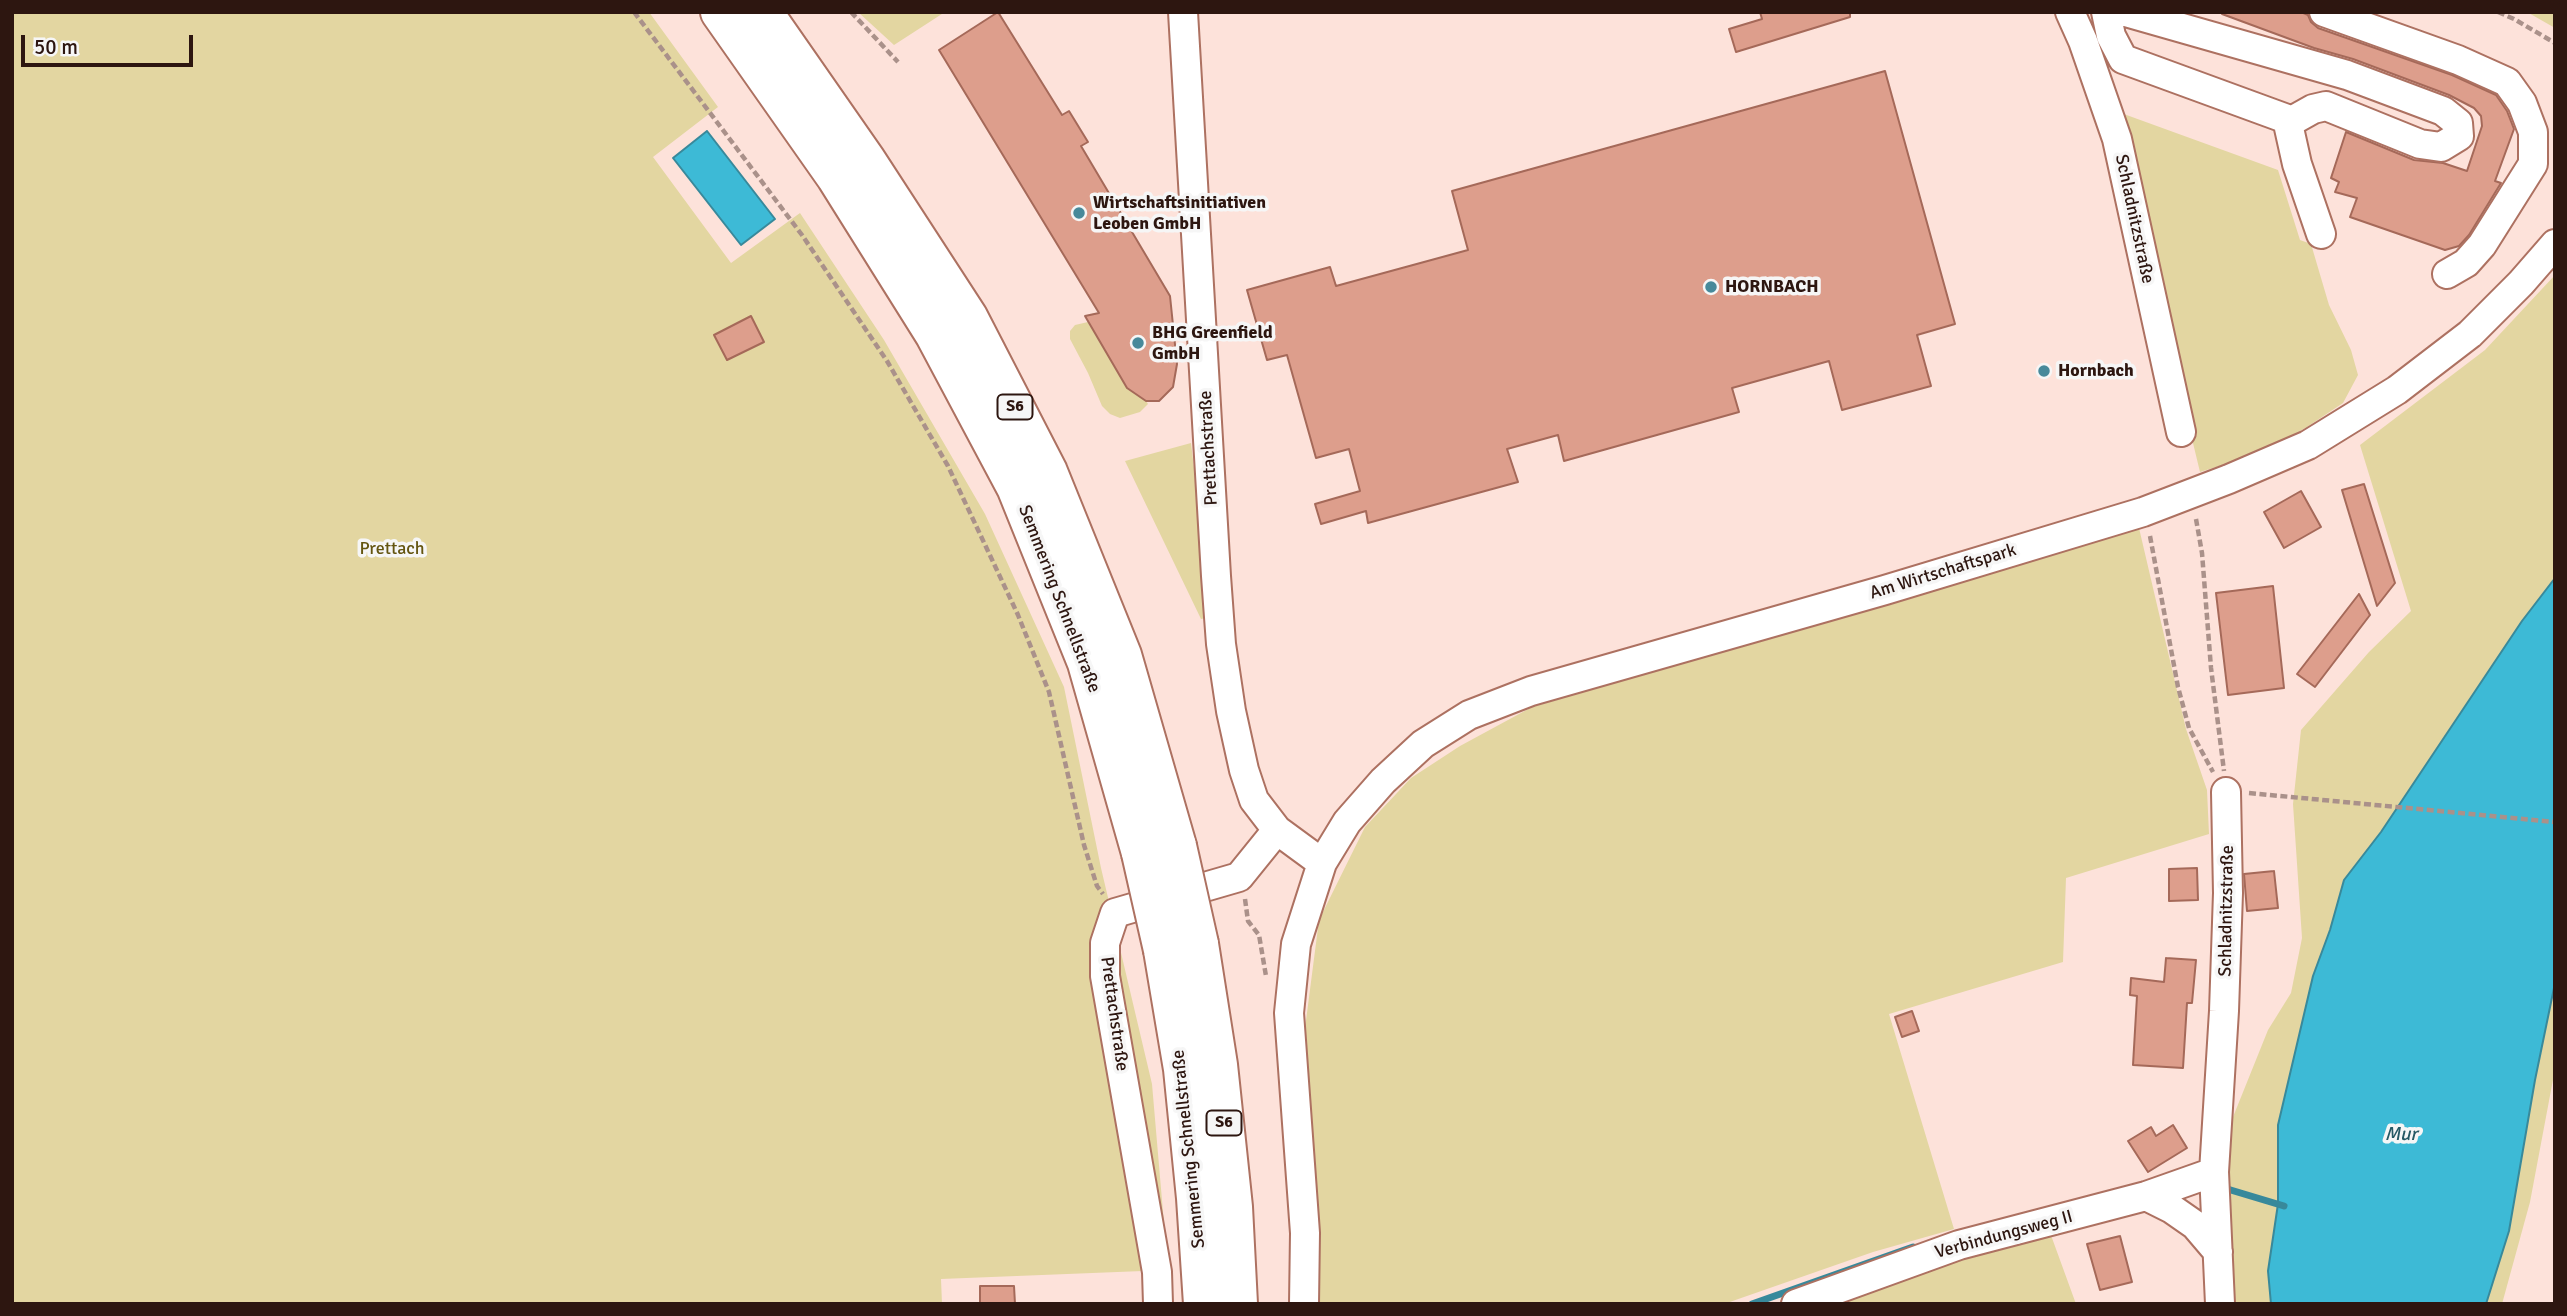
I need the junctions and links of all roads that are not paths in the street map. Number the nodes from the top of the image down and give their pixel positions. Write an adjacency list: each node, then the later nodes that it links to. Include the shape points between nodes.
1 (719, 12): 16 (highway, Semmering Schnellstraße / S6, via 836,177 935,335 1016,488)
2 (763, 12): 16 (highway, Semmering Schnellstraße / S6, via 968,317 1048,472 1122,655)
3 (1183, 12): 15 (street, Prettachstraße, via 1221,644 1244,770 1254,800)
4 (2070, 12): 13 (street, Schladnitzstraße, via 2117,139)
5 (2106, 12): 9 (street, via 2123,59)
6 (2126, 12): 8 (street)
7 (2324, 12): 12 (street, via 2507,82 2522,103 2533,132 2533,164 2482,245 2466,263)
8 (2347, 75): 9 (street, via 2319,84 2300,97); 9 (street, via 2443,111 2458,123 2459,136 2441,147 2420,144 2326,106)
9 (2287, 121): 10 (street)
10 (2321, 234)
11 (2555, 244): 17 (street, Am Wirtschaftspark, via 2470,334 2397,390 2308,445 2143,512 1531,691 1469,715 1423,744 1383,780 1347,822)
12 (2447, 274)
13 (2181, 432)
14 (2226, 787): 19 (street, Schladnitzstraße, via 2228,893)
15 (1277, 830): 17 (street, Prettachstraße); 22 (street, Prettachstraße, via 1239,877 1115,913 1105,943 1105,976 1157,1272)
16 (1159, 849): 18 (highway, Semmering Schnellstraße / S6, bridge)
17 (1322, 863): 25 (street, via 1296,944 1289,1013 1305,1233)
18 (1181, 947): 23 (highway, Semmering Schnellstraße / S6, via 1183,1069); 24 (highway, Semmering Schnellstraße / S6, via 1218,1065)
19 (2214, 1172): 20 (street, Verbindungsweg II); 21 (street, Schladnitzstraße)
20 (2146, 1196): 21 (street, via 2195,1225); 26 (street, Verbindungsweg II, via 1959,1245)
21 (2218, 1252): 27 (street, Schladnitzstraße)
22 (1158, 1304)
23 (1203, 1304)
24 (1238, 1304)
25 (1304, 1304)
26 (1796, 1304)
27 (2220, 1304)

